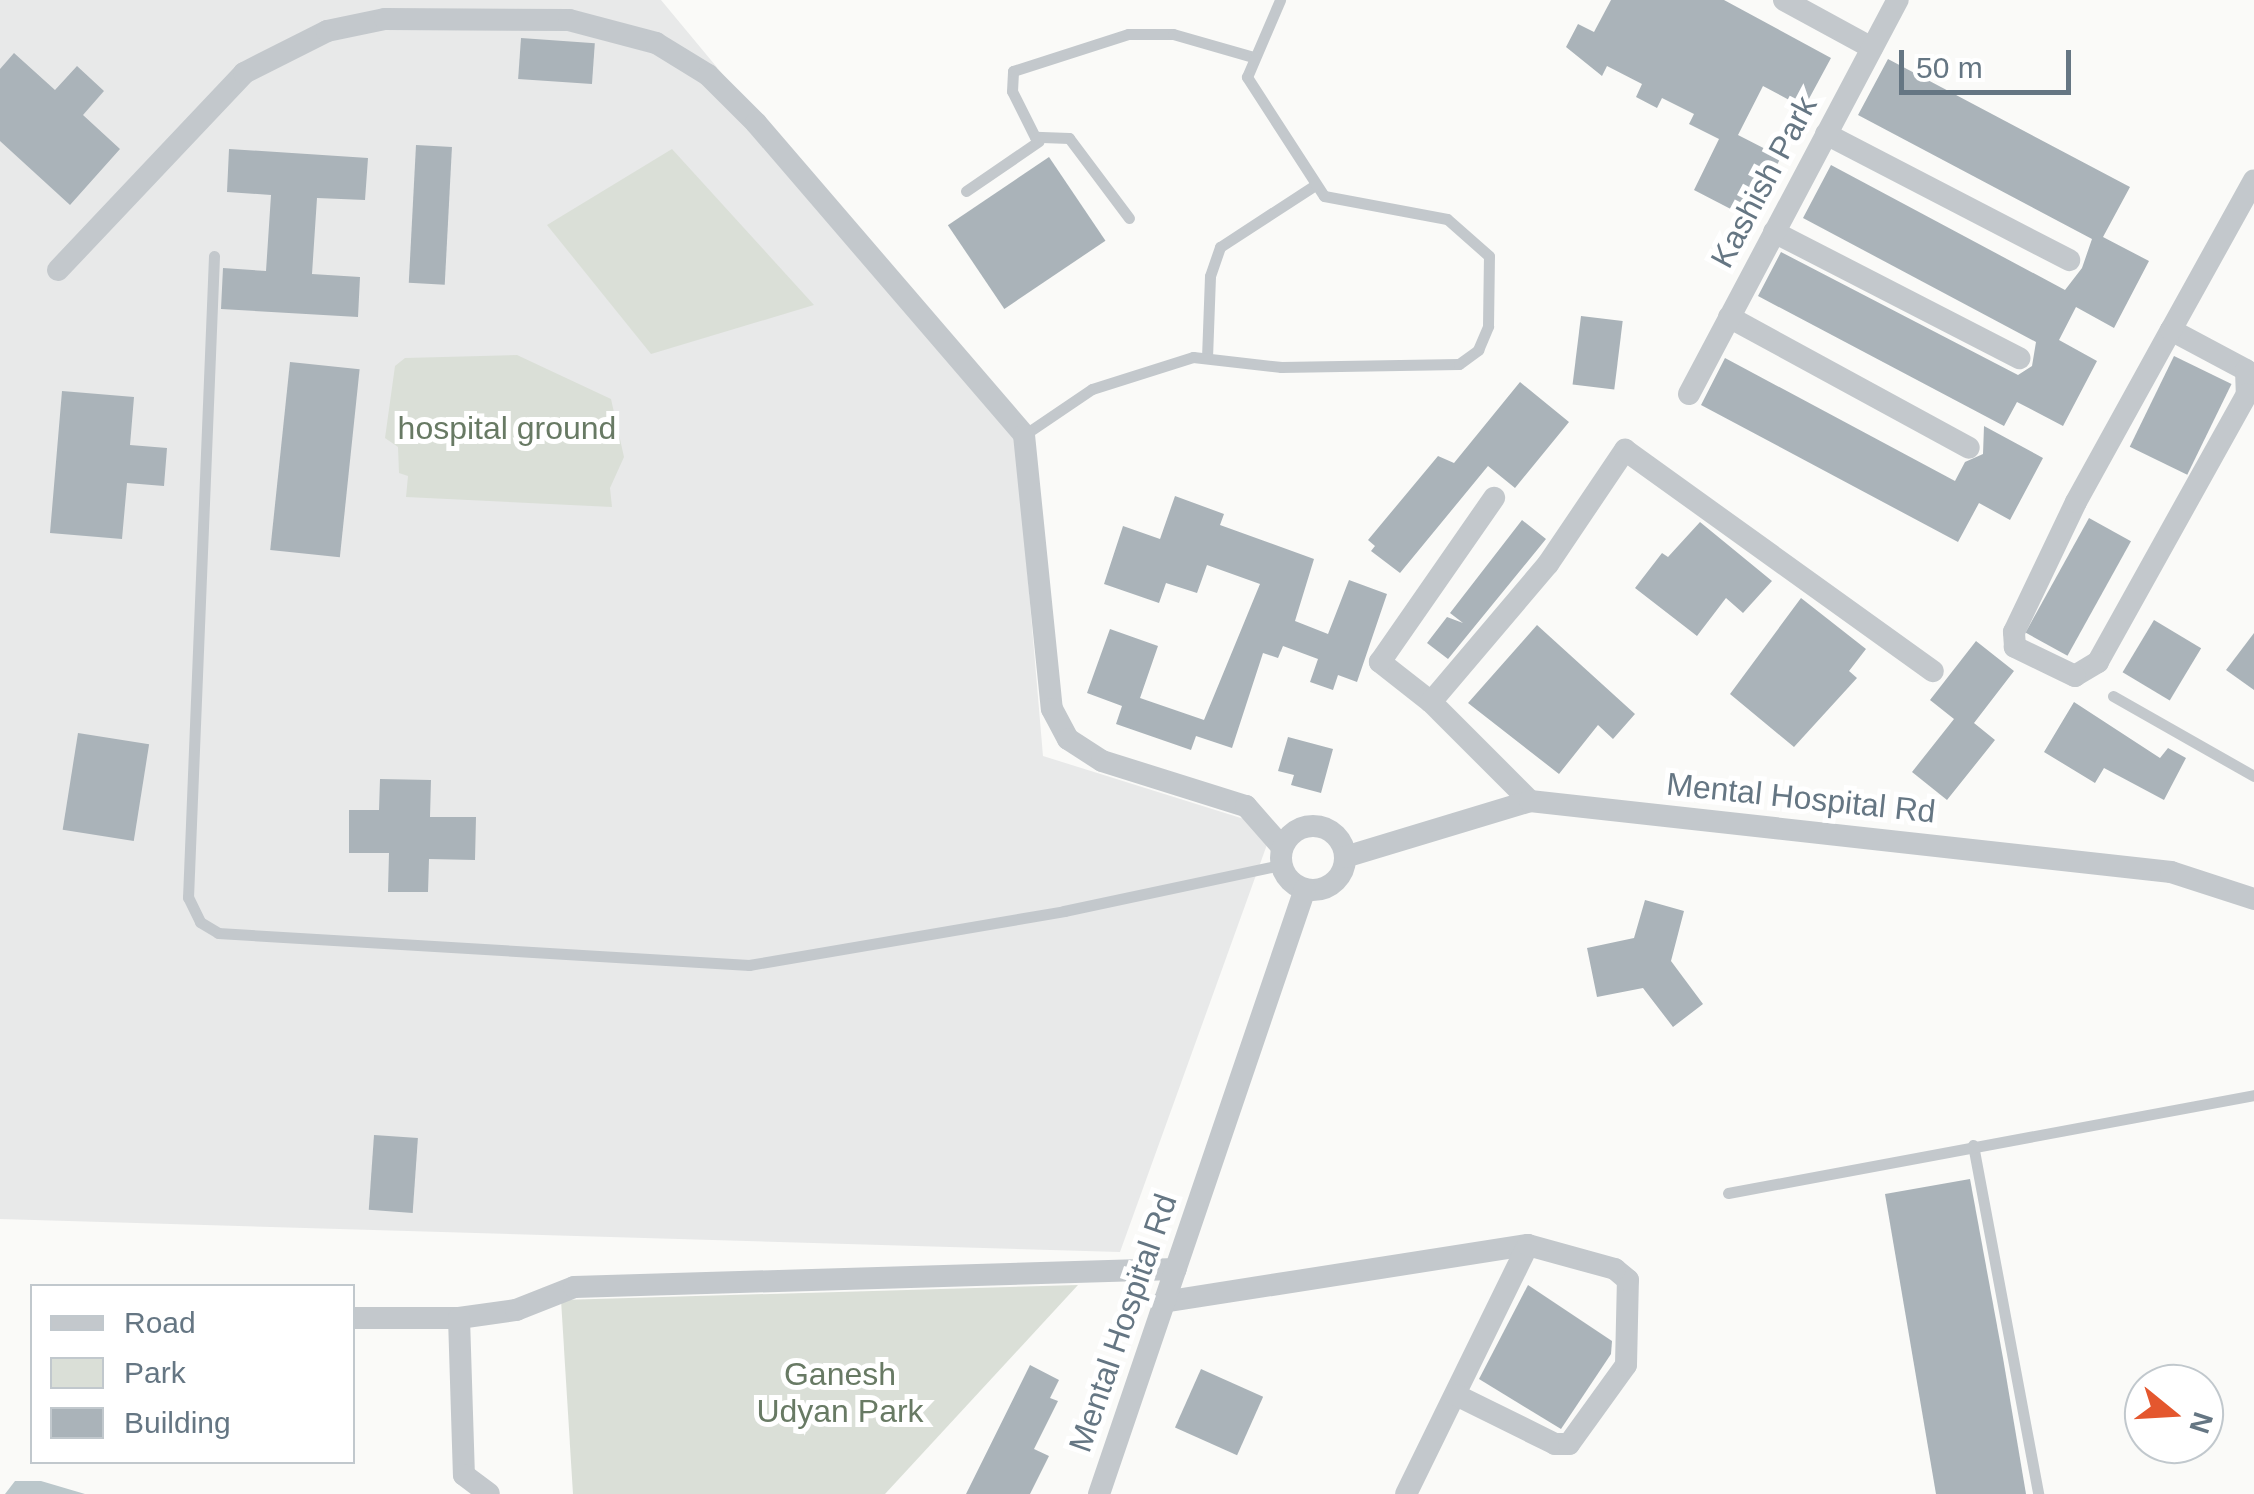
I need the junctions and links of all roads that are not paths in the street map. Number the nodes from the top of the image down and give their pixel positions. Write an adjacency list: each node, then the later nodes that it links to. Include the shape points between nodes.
1 (1280, 0): 5 (lane)
2 (1784, 0): 4 (street)
3 (1898, 0): 4 (street, Kashish Park)
4 (1872, 48): 6 (street, Kashish Park)
5 (1253, 57): 7 (lane, via 1173,34 1128,34 1013,71 1012,92); 9 (lane, via 1247,76)
6 (1826, 134): 12 (street, Kashish Park); 14 (street)
7 (1039, 142): 10 (lane); 11 (lane, via 1069,138)
8 (2254, 180): 17 (street)
9 (1314, 184): 18 (lane, via 1220,247 1210,276); 18 (lane, via 1324,196 1447,219 1473,238 1489,256 1488,326 1478,350 1459,364 1281,367)
10 (966, 190)
11 (1128, 218)
12 (1774, 232): 16 (street, Kashish Park); 19 (street)
13 (214, 256): 29 (lane, via 188,897 200,922 218,933 750,965 1064,911)
14 (2069, 260)
15 (58, 270): 21 (street, via 244,73 327,31 385,19 569,20 656,43 708,75)
16 (1729, 317): 20 (street, Kashish Park); 22 (street)
17 (2171, 330): 17 (street, via 2014,632 2016,647 2076,676 2098,662 2247,394 2246,370)
18 (1206, 358): 21 (lane, via 1142,368 1108,382)
19 (2019, 358)
20 (1689, 394)
21 (1024, 434): 29 (street, via 1052,709 1068,740 1102,761 1246,806)
22 (1969, 448)
23 (1494, 498): 26 (street, via 1380,662)
24 (1933, 672): 26 (street, via 1626,450 1548,564)
25 (2112, 696): 27 (lane)
26 (1431, 702): 28 (street)
27 (2254, 776)
28 (1530, 801): 30 (street, Mental Hospital Rd); 32 (street, Mental Hospital Rd, via 2171,872)
29 (1282, 856): 30 (street, via 1298,828 1319,826 1336,836); 31 (street)
30 (1345, 856): 31 (street, via 1333,883)
31 (1304, 889): 37 (street, Mental Hospital Rd)
32 (2254, 898)
33 (2254, 1095): 34 (lane)
34 (1973, 1144): 35 (lane); 45 (lane)
35 (1728, 1193)
36 (1528, 1244): 38 (street); 41 (street); 41 (street, via 1615,1270 1628,1280 1626,1366 1570,1444 1556,1444)
37 (1176, 1269): 38 (street, Mental Hospital Rd); 40 (street, via 574,1287 516,1310)
38 (1164, 1302): 43 (street, Mental Hospital Rd)
39 (355, 1318): 40 (street)
40 (459, 1318): 42 (street, via 464,1475)
41 (1456, 1395): 44 (street)
42 (489, 1494)
43 (1099, 1494)
44 (1406, 1494)
45 (2038, 1494)

